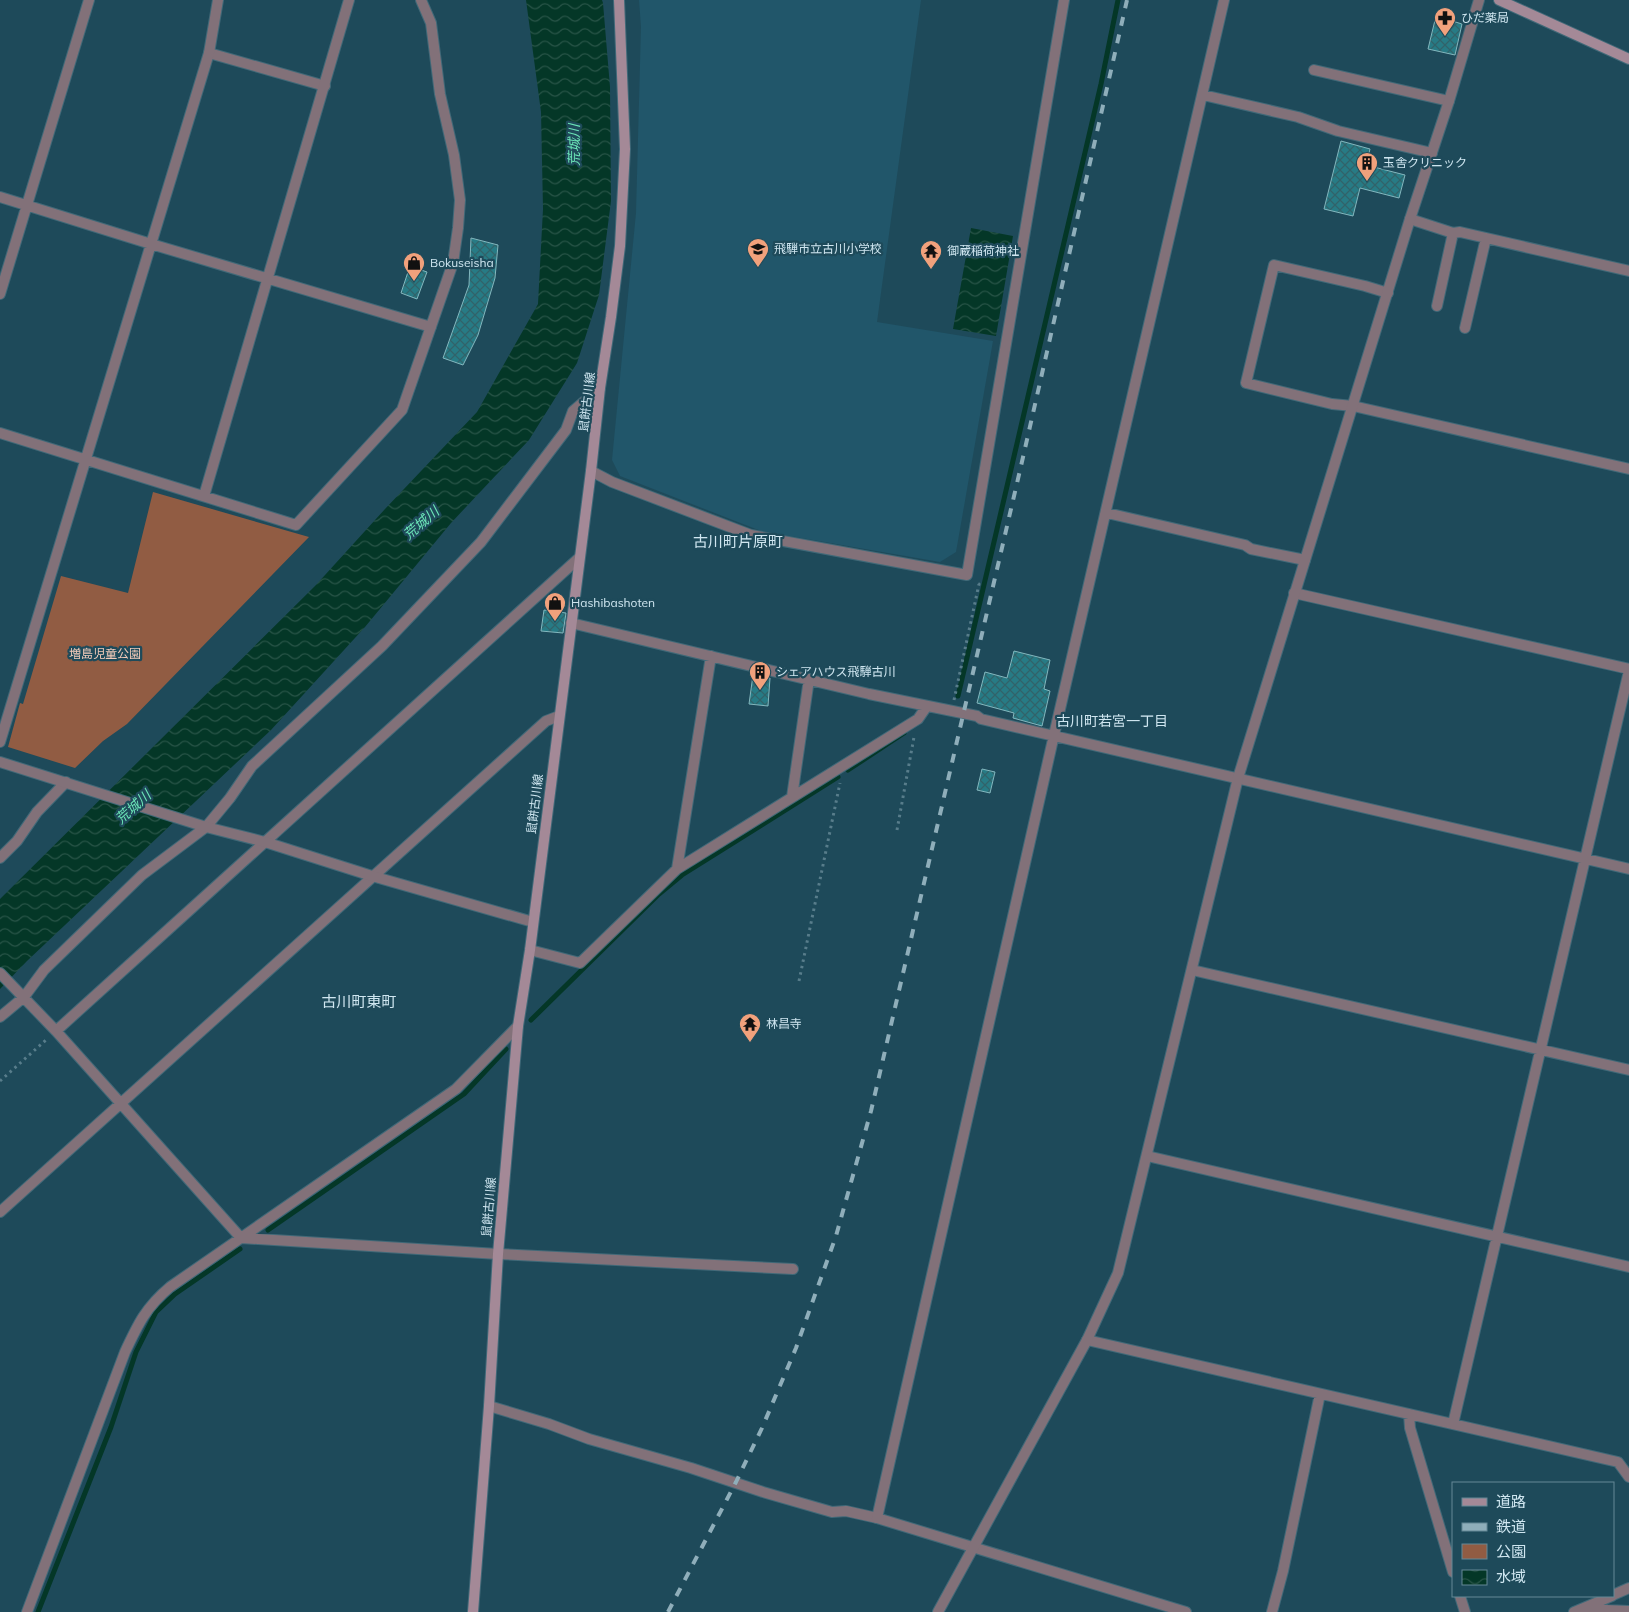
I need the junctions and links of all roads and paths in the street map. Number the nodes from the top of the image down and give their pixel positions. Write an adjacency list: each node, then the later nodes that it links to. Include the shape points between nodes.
1 (89, 0): 18 (street)
2 (218, 0): 10 (street)
3 (349, 0): 13 (street)
4 (422, 0): 28 (street, via 431,23 440,94 460,200 453,263)
5 (619, 0): 30 (main road, 鼠餅古川線, via 625,150 620,246)
6 (1064, 0): 40 (street)
7 (1224, 0): 14 (street)
8 (1480, 0): 15 (street)
9 (1499, 0): 11 (main road)
10 (209, 53): 13 (street); 22 (street)
11 (1629, 59)
12 (1314, 70): 15 (street)
13 (325, 86): 24 (street)
14 (1203, 95): 16 (street, via 1298,116 1338,131); 37 (street)
15 (1449, 101): 16 (street)
16 (1432, 153): 19 (street)
17 (0, 197): 18 (street)
18 (27, 205): 22 (street); 26 (street)
19 (1410, 219): 20 (street); 25 (street)
20 (1453, 233): 21 (street); 27 (street)
21 (1486, 238): 23 (street); 29 (street)
22 (151, 244): 24 (street); 33 (street)
23 (1629, 271)
24 (267, 277): 28 (street); 36 (street)
25 (1388, 293): 31 (street); 31 (street, via 1274,265 1246,383)
26 (0, 294)
27 (1437, 306)
28 (430, 327): 36 (street, via 402,410 296,525)
29 (1465, 328)
30 (600, 388): 35 (main road, 鼠餅古川線); 57 (street, via 573,411 566,430 481,542 382,646 252,766 230,798)
31 (1353, 406): 34 (street); 39 (street)
32 (0, 433): 33 (street)
33 (87, 459): 36 (street); 51 (street)
34 (1629, 469)
35 (591, 471): 38 (main road, 鼠餅古川線); 40 (street, via 750,535)
36 (204, 496)
37 (1107, 513): 39 (street); 50 (street)
38 (579, 558): 42 (main road, 鼠餅古川線); 59 (street)
39 (1305, 560): 41 (street)
40 (967, 575): 47 (path, via 979,584)
41 (1294, 593): 44 (street); 54 (street)
42 (571, 623): 43 (street); 48 (main road, 鼠餅古川線)
43 (712, 656): 45 (street); 62 (street)
44 (1629, 670): 61 (street)
45 (809, 679): 46 (street); 56 (street)
46 (928, 706): 47 (street); 49 (street)
47 (952, 711): 50 (street)
48 (559, 716): 64 (street, via 546,721); 65 (main road, 鼠餅古川線)
49 (918, 719): 53 (street); 58 (path)
50 (1054, 735): 54 (street); 91 (street)
51 (0, 742)
52 (0, 762): 55 (street)
53 (844, 765): 56 (street); 69 (path)
54 (1238, 778): 61 (street); 67 (street)
55 (66, 782): 57 (street); 60 (street)
56 (792, 797): 62 (street)
57 (201, 825): 59 (street); 70 (street, via 142,875 44,970)
58 (897, 830)
59 (265, 842): 64 (street); 73 (street)
60 (0, 858)
61 (1585, 859): 63 (street); 74 (street)
62 (677, 869): 66 (street, via 580,963)
63 (1629, 869)
64 (372, 876): 65 (street); 77 (street)
65 (533, 922): 66 (main road, 鼠餅古川線)
66 (530, 950): 72 (main road, 鼠餅古川線)
67 (1192, 970): 74 (street); 78 (street)
68 (3, 976): 70 (street)
69 (799, 981)
70 (24, 997): 71 (street); 73 (street)
71 (0, 1017)
72 (518, 1026): 81 (street, via 456,1089); 82 (main road, 鼠餅古川線)
73 (56, 1031): 76 (path); 77 (street)
74 (1541, 1049): 75 (street); 80 (street)
75 (1629, 1070)
76 (0, 1081)
77 (120, 1104): 79 (street); 81 (street)
78 (1147, 1156): 80 (street); 85 (street, via 1118,1273)
79 (0, 1212)
80 (1497, 1237): 83 (street); 89 (street)
81 (241, 1238): 82 (street); 100 (street, via 170,1287 138,1322)
82 (498, 1254): 84 (street); 87 (main road, 鼠餅古川線)
83 (1629, 1267)
84 (793, 1269)
85 (1087, 1340): 86 (street); 92 (street)
86 (1320, 1394): 88 (street); 104 (street)
87 (489, 1406): 91 (street, via 832,1512 846,1511); 101 (main road, 鼠餅古川線)
88 (1409, 1414): 89 (street); 93 (street, via 1410,1428)
89 (1453, 1424): 90 (street, via 1618,1462)
90 (1629, 1477)
91 (877, 1518): 92 (street)
92 (974, 1546): 102 (street); 103 (street)
93 (1452, 1569)
94 (1629, 1588): 95 (street)
95 (1614, 1595)
96 (1460, 1597): 105 (street)
97 (1610, 1597): 98 (street)
98 (1578, 1610): 99 (street)
99 (1629, 1611)
100 (27, 1612)
101 (473, 1612)
102 (938, 1612)
103 (1186, 1612)
104 (1272, 1612)
105 (1465, 1612)

